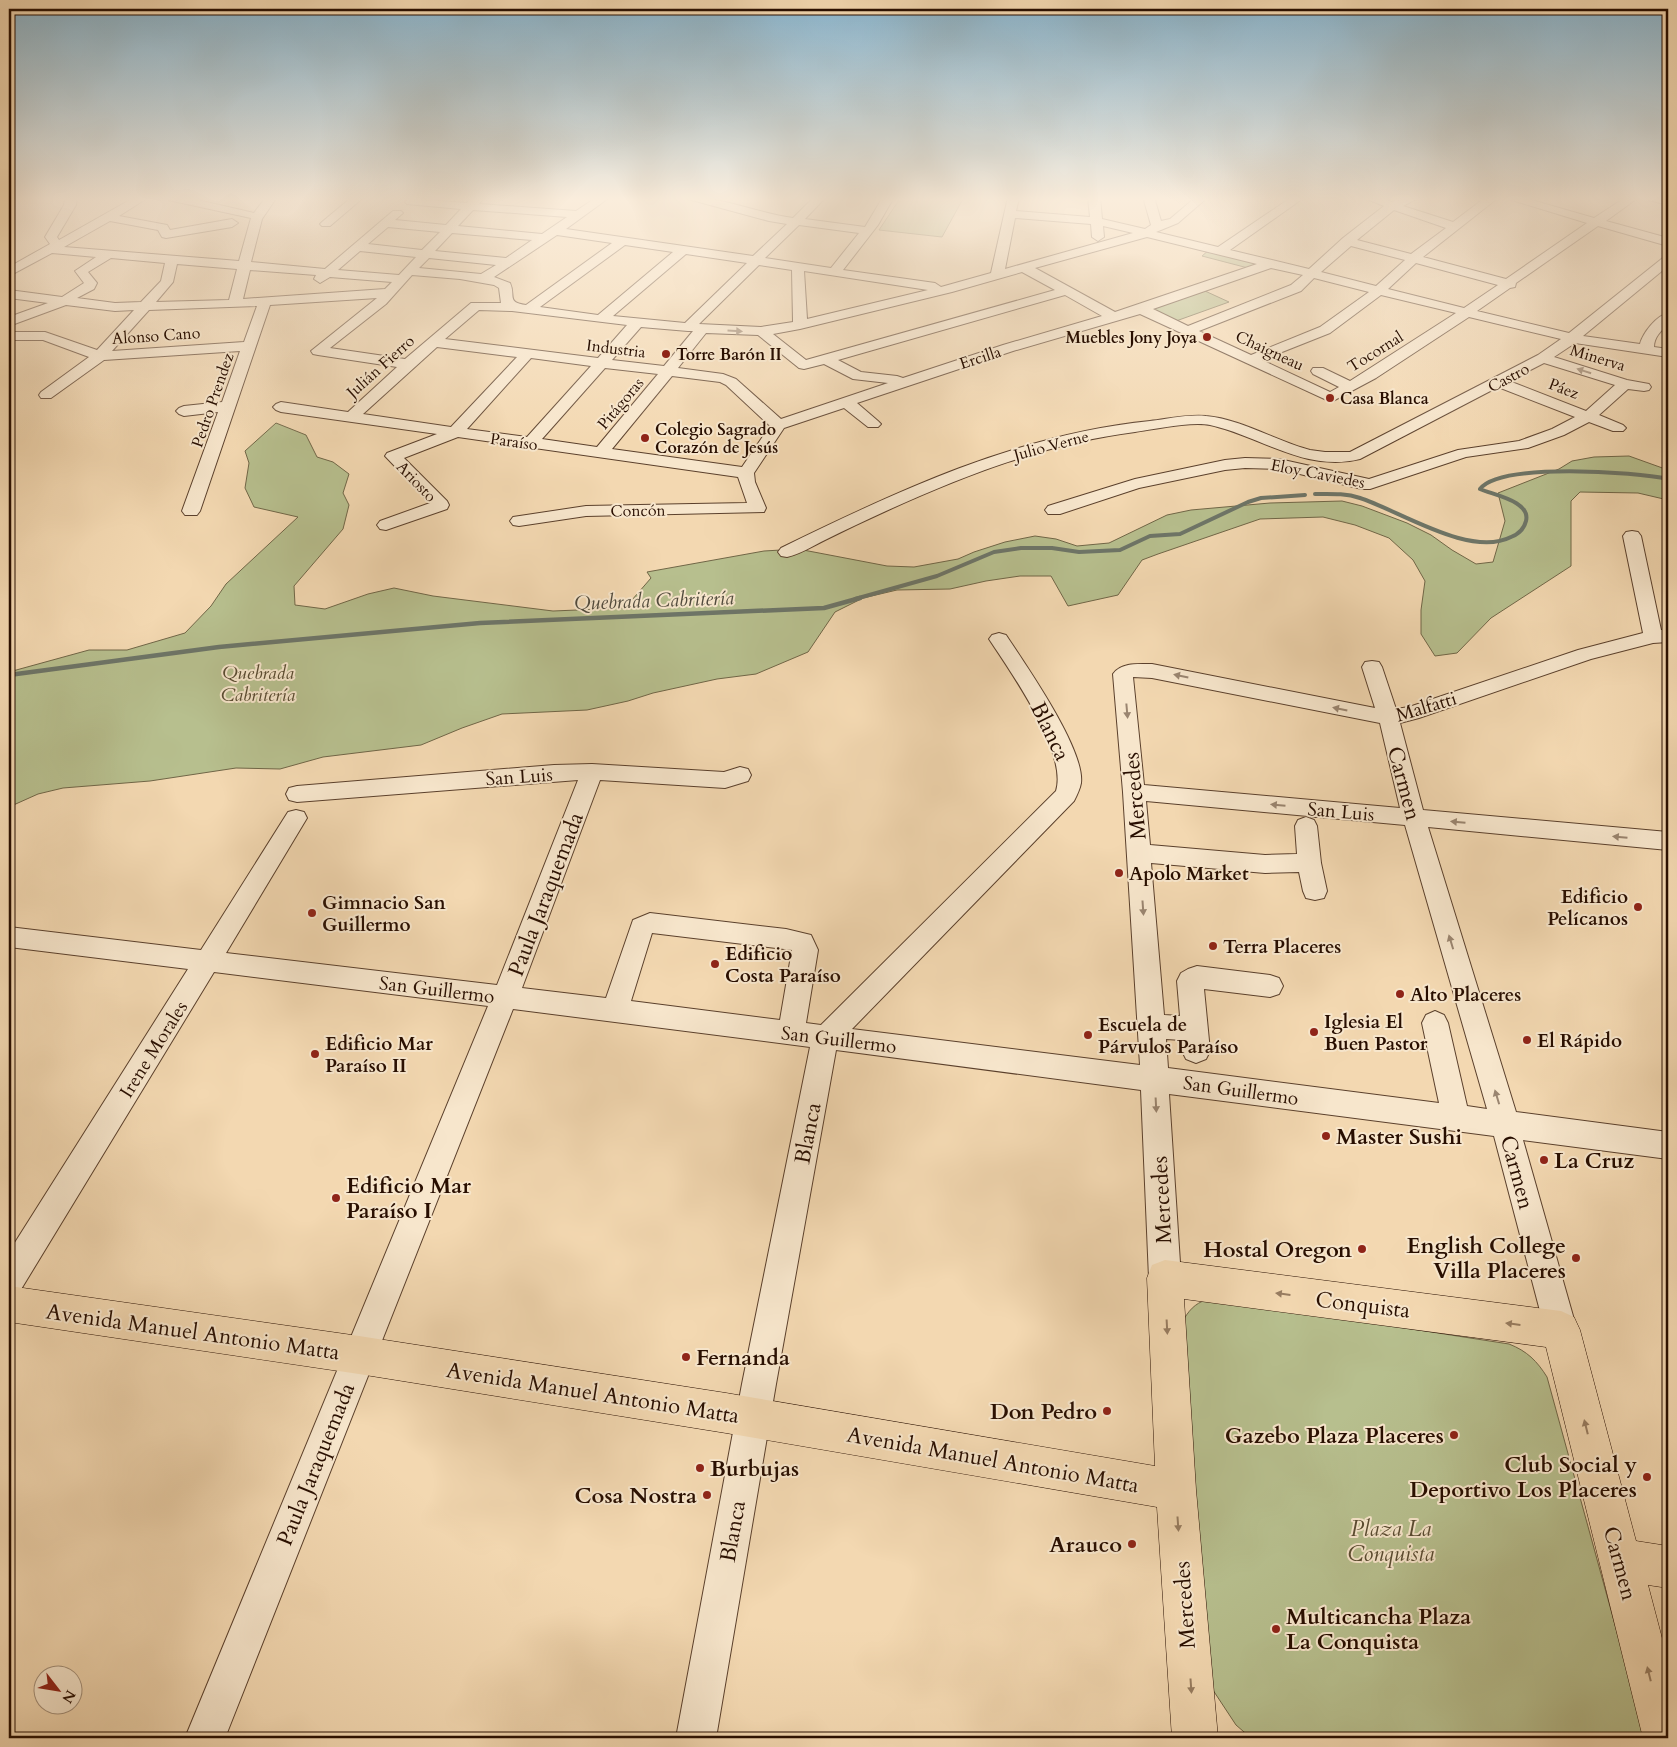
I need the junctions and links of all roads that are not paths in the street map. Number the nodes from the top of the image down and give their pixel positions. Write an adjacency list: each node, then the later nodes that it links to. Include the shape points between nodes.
1 (87, 279): 28 (street, via 92,284)
2 (167, 279): 31 (street)
3 (240, 279): 30 (street)
4 (320, 279): 27 (street)
5 (403, 279): 26 (street)
6 (486, 279): 32 (street, via 505,286 506,301)
7 (570, 279): 34 (street)
8 (649, 279): 38 (street)
9 (740, 279): 42 (street, Pitágoras)
10 (798, 279): 41 (street)
11 (877, 279): 22 (street)
12 (984, 279): 22 (street)
13 (1044, 279): 23 (street)
14 (1228, 279): 33 (street, Ercilla)
15 (1308, 279): 43 (street, via 1296,288)
16 (1330, 279): 24 (street)
17 (1392, 279): 24 (street)
18 (1490, 279): 21 (street)
19 (1517, 279): 21 (street, Tocornal)
20 (1645, 279): 46 (street, Castro)
21 (1510, 284): 35 (street, Tocornal)
22 (947, 289): 41 (street)
23 (1066, 291): 36 (street); 55 (street)
24 (1378, 291): 35 (street); 47 (street, via 1319,325)
25 (9, 294): 28 (street)
26 (388, 294): 27 (street); 58 (street, via 318,351)
27 (295, 299): 29 (street)
28 (64, 301): 31 (street); 39 (street)
29 (265, 301): 30 (street); 49 (street, Pedro Prendez)
30 (235, 303): 31 (street)
31 (145, 307): 53 (street)
32 (512, 307): 34 (street); 48 (street, Julián Fierro, via 481,305)
33 (1141, 309): 36 (street, Ercilla); 43 (street, Chaigneau)
34 (527, 310): 38 (street)
35 (1469, 312): 46 (street); 64 (street, Tocornal)
36 (1114, 317): 61 (street, Ercilla)
37 (1668, 318): 50 (street, via 1649,337)
38 (601, 319): 40 (street)
39 (9, 322)
40 (636, 323): 42 (street); 57 (street)
41 (800, 325): 44 (street)
42 (696, 328): 44 (street, one-way to 44); 60 (street, Pitágoras)
43 (1186, 331): 56 (street, Chaigneau)
44 (761, 332): 55 (street, via 804,366)
45 (9, 336): 53 (street, Alonso Cano, via 45,336)
46 (1572, 338): 50 (street); 54 (street, Castro)
47 (1287, 339): 56 (street); 56 (street, via 1253,352)
48 (433, 342): 52 (street, Industria); 58 (street, Julián Fierro)
49 (249, 346): 53 (street, Alonso Cano); 69 (street, Pedro Prendez)
50 (1647, 349): 51 (street)
51 (1668, 352)
52 (527, 354): 57 (street, Industria); 77 (street)
53 (100, 356): 66 (street)
54 (1543, 358): 62 (street, Castro); 63 (street, Minerva, one-way to 54)
55 (826, 359): 61 (street, via 858,376)
56 (1254, 359): 67 (street, Chaigneau)
57 (601, 363): 60 (street, Industria); 78 (street)
58 (408, 364): 73 (street, Julián Fierro)
59 (1318, 371): 64 (street)
60 (668, 372): 75 (street, Industria, via 728,380); 79 (street, Pitágoras)
61 (906, 381): 68 (street, Ercilla)
62 (1497, 382): 72 (street, Páez); 80 (street, Castro, via 1354,456)
63 (1625, 384): 65 (street, Minerva); 72 (street, Eloy Caviedes)
64 (1352, 387): 67 (street, Tocornal)
65 (1644, 387)
66 (46, 394)
67 (1331, 398)
68 (846, 402): 74 (street); 75 (street, Ercilla)
69 (228, 406): 71 (street); 85 (street, Pedro Prendez)
70 (281, 407): 73 (street, Paraíso)
71 (184, 411)
72 (1589, 416): 76 (street, Páez); 83 (street, Eloy Caviedes, via 1522,446 1464,453 1370,484 1280,464 1244,463 1135,484)
73 (350, 418): 77 (street, Paraíso)
74 (873, 424)
75 (778, 425): 81 (street)
76 (1618, 428)
77 (454, 433): 78 (street, Paraíso); 87 (street, Ariosto, via 393,456 441,505)
78 (530, 443): 79 (street, Paraíso)
79 (601, 453): 81 (street, Paraíso)
80 (1328, 457): 89 (street, Julio Verne, via 1291,449 1206,420 1144,425 1085,435 1040,446 935,482)
81 (746, 474): 86 (street, Concón, via 758,508 586,511)
82 (1068, 486): 83 (street)
83 (1088, 498): 84 (street, Eloy Caviedes)
84 (1054, 510)
85 (191, 511)
86 (519, 521)
87 (386, 525)
88 (1632, 536): 90 (street, Malfatti)
89 (786, 552)
90 (1661, 637): 94 (street, Malfatti, via 1585,654 1412,713)
91 (999, 639): 113 (street, Blanca, via 1059,738 1067,758 1072,785 1070,792)
92 (1372, 667): 94 (street, Carmen)
93 (1134, 670): 94 (street, Malfatti, one-way to 93, via 1152,670); 97 (street, Mercedes, one-way to 97, via 1123,674)
94 (1388, 718): 99 (street, Carmen)
95 (592, 772): 96 (street, San Luis, via 725,780); 98 (street, San Luis, via 554,773); 108 (street, Paula Jaraquemada)
96 (740, 775)
97 (1134, 792): 99 (street, San Luis, one-way to 97); 102 (street, Mercedes)
98 (296, 806): 106 (street, Irene Morales)
99 (1414, 818): 101 (street, San Luis, one-way to 99); 116 (street, Carmen, one-way to 99)
100 (1306, 826): 103 (street)
101 (1668, 841)
102 (1139, 852): 103 (street, via 1265,864); 111 (street, Mercedes, one-way to 111)
103 (1309, 863): 104 (street)
104 (1315, 891)
105 (9, 937): 106 (street, San Guillermo)
106 (207, 962): 108 (street, San Guillermo); 119 (street, Irene Morales)
107 (1270, 986): 111 (street, via 1197,977 1190,981 1195,1040)
108 (505, 997): 109 (street, San Guillermo); 122 (street, Paula Jaraquemada)
109 (615, 1010): 112 (street, San Guillermo); 112 (street, via 639,934 642,927 650,922 786,939 802,942 805,950)
110 (1435, 1023): 115 (street)
111 (1152, 1026): 114 (street, Mercedes)
112 (790, 1033): 113 (street, San Guillermo)
113 (825, 1038): 114 (street, San Guillermo); 123 (street, Blanca)
114 (1155, 1079): 115 (street, San Guillermo); 118 (street, Mercedes, one-way to 118)
115 (1456, 1118): 116 (street, San Guillermo)
116 (1505, 1125): 117 (street, San Guillermo); 121 (street, Carmen)
117 (1668, 1145)
118 (1165, 1278): 121 (main road, Conquista, one-way to 118); 124 (main road, Mercedes, one-way to 124)
119 (9, 1280)
120 (9, 1304): 122 (main road, Avenida Manuel Antonio Matta)
121 (1562, 1330): 125 (main road, Carmen, one-way to 121)
122 (359, 1355): 123 (main road, Avenida Manuel Antonio Matta); 127 (street, Paula Jaraquemada)
123 (754, 1418): 124 (main road, Avenida Manuel Antonio Matta); 128 (street, Blanca)
124 (1176, 1490): 129 (main road, Mercedes, one-way to 129)
125 (1620, 1559): 126 (main road); 130 (main road, Carmen, one-way to 125)
126 (1668, 1567)
127 (206, 1738)
128 (696, 1738)
129 (1194, 1738)
130 (1666, 1738)

